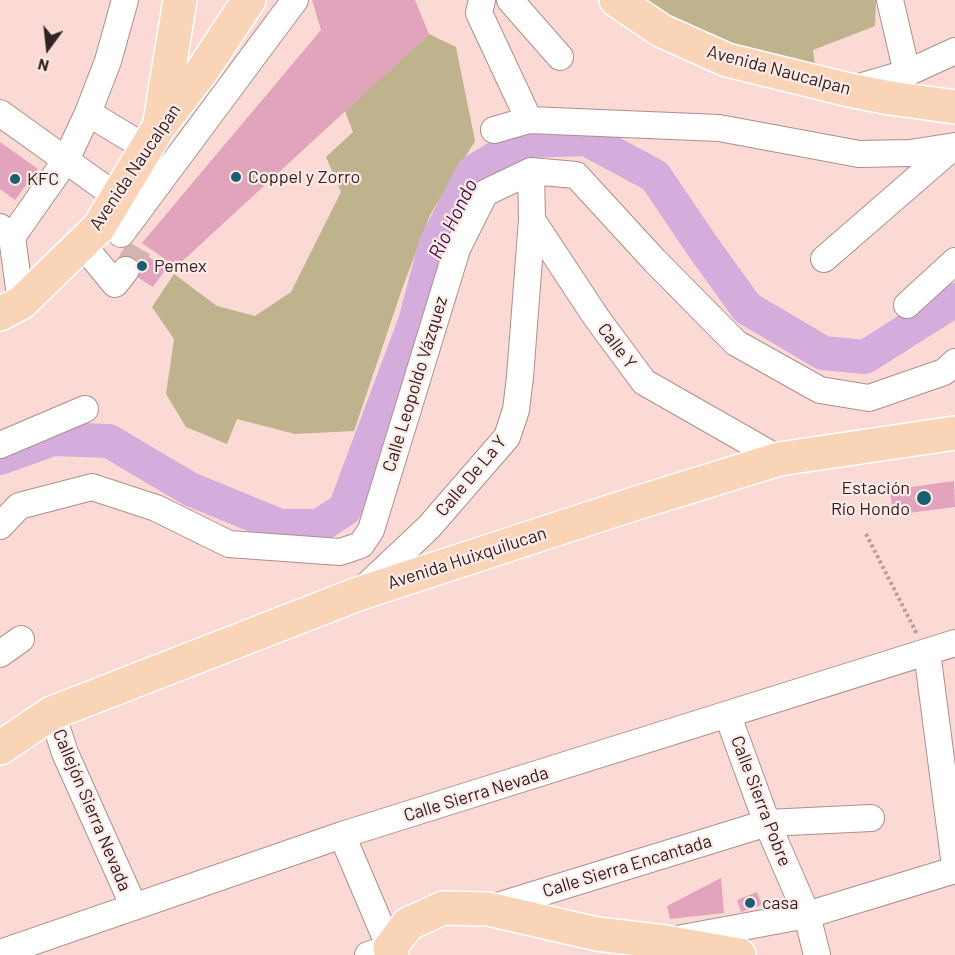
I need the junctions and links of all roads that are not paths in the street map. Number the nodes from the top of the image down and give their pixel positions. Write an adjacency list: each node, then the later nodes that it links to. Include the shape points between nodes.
1 (125, 0): 15 (street, via 108,62)
2 (180, 0): 18 (main road)
3 (249, 0): 18 (main road, Avenida Naucalpan)
4 (296, 0): 23 (street)
5 (482, 0): 16 (street, via 479,13)
6 (510, 0): 10 (street)
7 (616, 0): 12 (main road, Avenida Naucalpan, via 662,31 716,56)
8 (890, 0): 11 (street)
9 (955, 51): 11 (street)
10 (560, 57)
11 (907, 73): 12 (street)
12 (849, 90): 13 (main road, Avenida Naucalpan)
13 (955, 107)
14 (0, 113): 20 (street)
15 (88, 113): 18 (street); 20 (street)
16 (529, 120): 17 (street); 19 (street, via 719,128 859,154 910,153)
17 (494, 130)
18 (153, 137): 23 (main road, Avenida Naucalpan)
19 (954, 146): 25 (street)
20 (66, 160): 23 (street); 24 (street)
21 (531, 171): 22 (street); 30 (street, via 576,175 736,343 820,390 869,398 944,372); 35 (street, Calle Leopoldo Vázquez, via 484,193 456,249 371,530 361,545 340,552 229,544 156,508 92,487 19,506)
22 (532, 220): 34 (street, Calle Y, via 644,382); 36 (street, Calle De La Y, via 520,377 516,410 507,437 429,527)
23 (116, 226): 27 (street, via 115,284); 29 (main road, Avenida Naucalpan)
24 (6, 232): 29 (street)
25 (824, 258)
26 (955, 261): 28 (street)
27 (126, 270)
28 (907, 305)
29 (11, 309)
30 (955, 362)
31 (85, 409): 33 (street)
32 (955, 433): 34 (main road, Avenida Huixquilucan)
33 (0, 445)
34 (779, 459): 36 (main road, Avenida Huixquilucan)
35 (0, 526)
36 (358, 594): 41 (main road, Avenida Huixquilucan)
37 (21, 639): 40 (street)
38 (955, 643): 39 (street, Calle Sierra Nevada)
39 (927, 652): 42 (street, Calle Sierra Nevada); 47 (street)
40 (0, 654)
41 (52, 712): 43 (main road, Avenida Huixquilucan); 48 (street, Callejón Sierra Nevada)
42 (728, 716): 45 (street, Calle Sierra Pobre); 46 (street, Calle Sierra Nevada)
43 (0, 748)
44 (871, 818): 45 (street, Calle Sierra Encantada)
45 (767, 823): 49 (street, Calle Sierra Encantada); 50 (street, Calle Sierra Pobre)
46 (342, 835): 48 (street, Calle Sierra Nevada); 53 (street)
47 (955, 868): 50 (street)
48 (134, 907): 52 (street, Calle Sierra Nevada)
49 (488, 909): 51 (main road, via 597,933); 53 (main road, via 443,908 408,924)
50 (807, 915): 51 (street); 55 (street, Calle Sierra Pobre)
51 (665, 942): 54 (main road)
52 (0, 953)
53 (383, 953)
54 (739, 955)
55 (817, 955)

